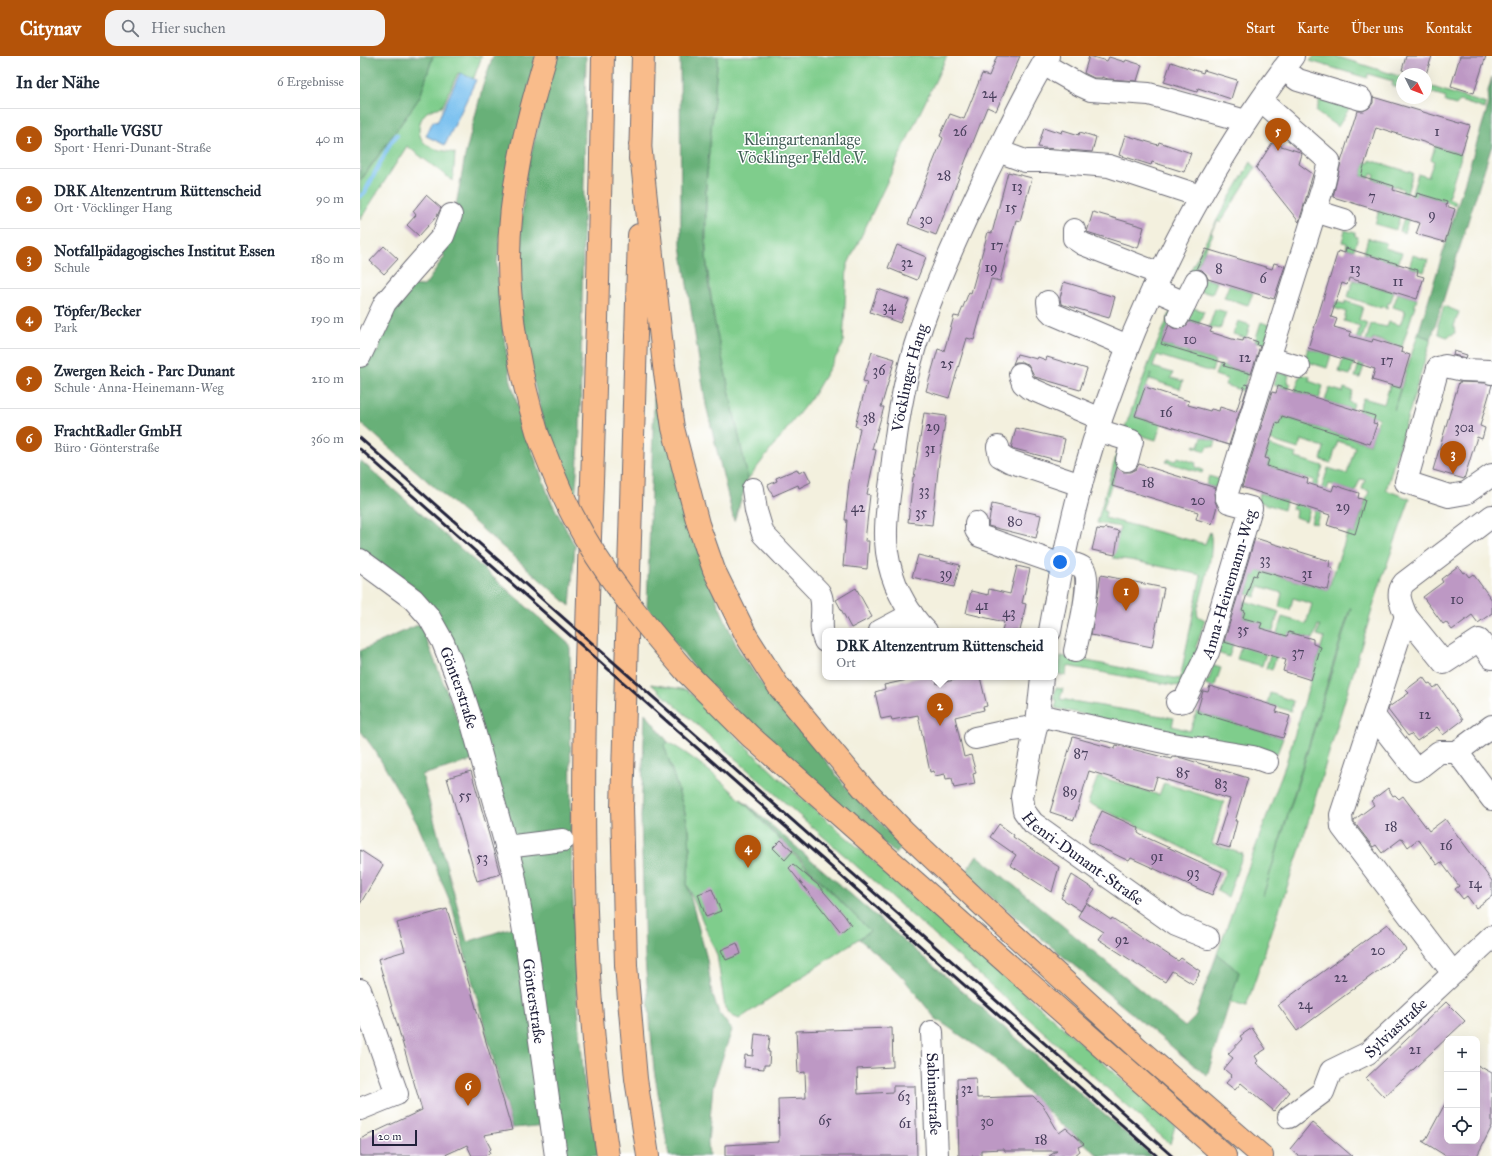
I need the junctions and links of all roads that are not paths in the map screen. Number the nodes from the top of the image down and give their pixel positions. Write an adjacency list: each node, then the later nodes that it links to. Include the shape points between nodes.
1 (546, 56): 66 (highway, bridge, via 518,165 511,217 509,263 512,315 518,359 538,435 564,499 601,564 634,611 687,673 750,736)
2 (603, 56): 63 (highway, via 583,809 588,973 595,1063)
3 (643, 56): 9 (highway)
4 (1046, 60): 8 (street, Vöcklinger Hang, via 1091,90 1148,94); 10 (street, Vöcklinger Hang)
5 (1288, 62): 6 (street, via 1298,80); 7 (street)
6 (1361, 99)
7 (1261, 101): 8 (street); 12 (street, Anna-Heinemann-Weg, via 1329,161)
8 (1246, 121): 11 (street)
9 (640, 144): 64 (highway, via 622,807 626,965 636,1079); 67 (highway, via 673,428 698,524 714,570 751,643 784,693 863,788 905,832 1140,1050)
10 (998, 151): 11 (street, via 1025,161 1109,166); 36 (street, Vöcklinger Hang, via 945,265 915,346 901,403 891,474 886,542 896,585)
11 (1200, 196): 17 (street)
12 (1315, 211): 14 (street); 22 (street, Anna-Heinemann-Weg)
13 (451, 216): 19 (street, via 443,236 412,270)
14 (1344, 220)
15 (1074, 230): 17 (street, via 1074,238 1083,244)
16 (1196, 281): 17 (street, via 1182,310)
17 (1156, 282): 20 (street)
18 (1048, 302): 20 (street, via 1049,310 1053,314)
19 (365, 330): 21 (street)
20 (1128, 346): 26 (street)
21 (360, 356)
22 (1269, 358): 23 (street); 45 (street, Anna-Heinemann-Weg, via 1226,496 1229,502 1251,508 1208,652 1184,701)
23 (1299, 367)
24 (1492, 373): 29 (street, via 1445,366 1438,368 1406,482 1449,496 1466,493)
25 (1020, 374): 26 (street, via 1023,383 1030,388)
26 (1099, 424): 28 (street, via 1132,441); 30 (street)
27 (998, 447): 30 (street, via 1000,456 1009,461)
28 (1127, 460)
29 (1492, 475)
30 (1081, 486): 35 (street)
31 (753, 489): 38 (street, via 763,534 822,597)
32 (1492, 516): 37 (street, via 1400,587 1399,597)
33 (976, 523): 35 (street, via 976,530 980,536)
34 (360, 560): 54 (street, Gönterstraße, via 413,599 429,617 443,642 470,716)
35 (1062, 563): 41 (street); 42 (street, via 1079,565 1084,569 1088,588)
36 (912, 614): 39 (street); 40 (street, Vöcklinger Hang)
37 (1406, 616): 43 (street, via 1444,662 1479,640); 46 (street)
38 (822, 628)
39 (886, 628)
40 (924, 628)
41 (1051, 628)
42 (1075, 651)
43 (1492, 658)
44 (1036, 680): 47 (street, Henri-Dunant-Straße)
45 (1177, 702)
46 (1374, 716): 50 (street, via 1416,770 1439,752); 57 (street, via 1341,815 1342,827)
47 (1037, 721): 49 (street, via 1012,730); 51 (street, via 1253,757); 56 (street, Henri-Dunant-Straße, via 1022,797 1024,811 1033,823 1176,925)
48 (1492, 726): 50 (street)
49 (975, 738)
50 (1457, 752): 52 (street)
51 (1268, 762)
52 (1492, 799)
53 (563, 840): 54 (street)
54 (506, 847): 62 (street, Gönterstraße, via 514,874 528,954)
55 (1492, 937): 57 (street, Sylviastraße)
56 (1208, 938)
57 (1453, 973): 61 (street, Sylviastraße, via 1368,1053 1331,1071 1323,1092)
58 (360, 990): 60 (street, via 397,1094)
59 (932, 1032): 65 (street, Sabinastraße)
60 (360, 1109)
61 (1289, 1118)
62 (556, 1156)
63 (608, 1156)
64 (648, 1156)
65 (937, 1156)
66 (1225, 1156)
67 (1262, 1156)

